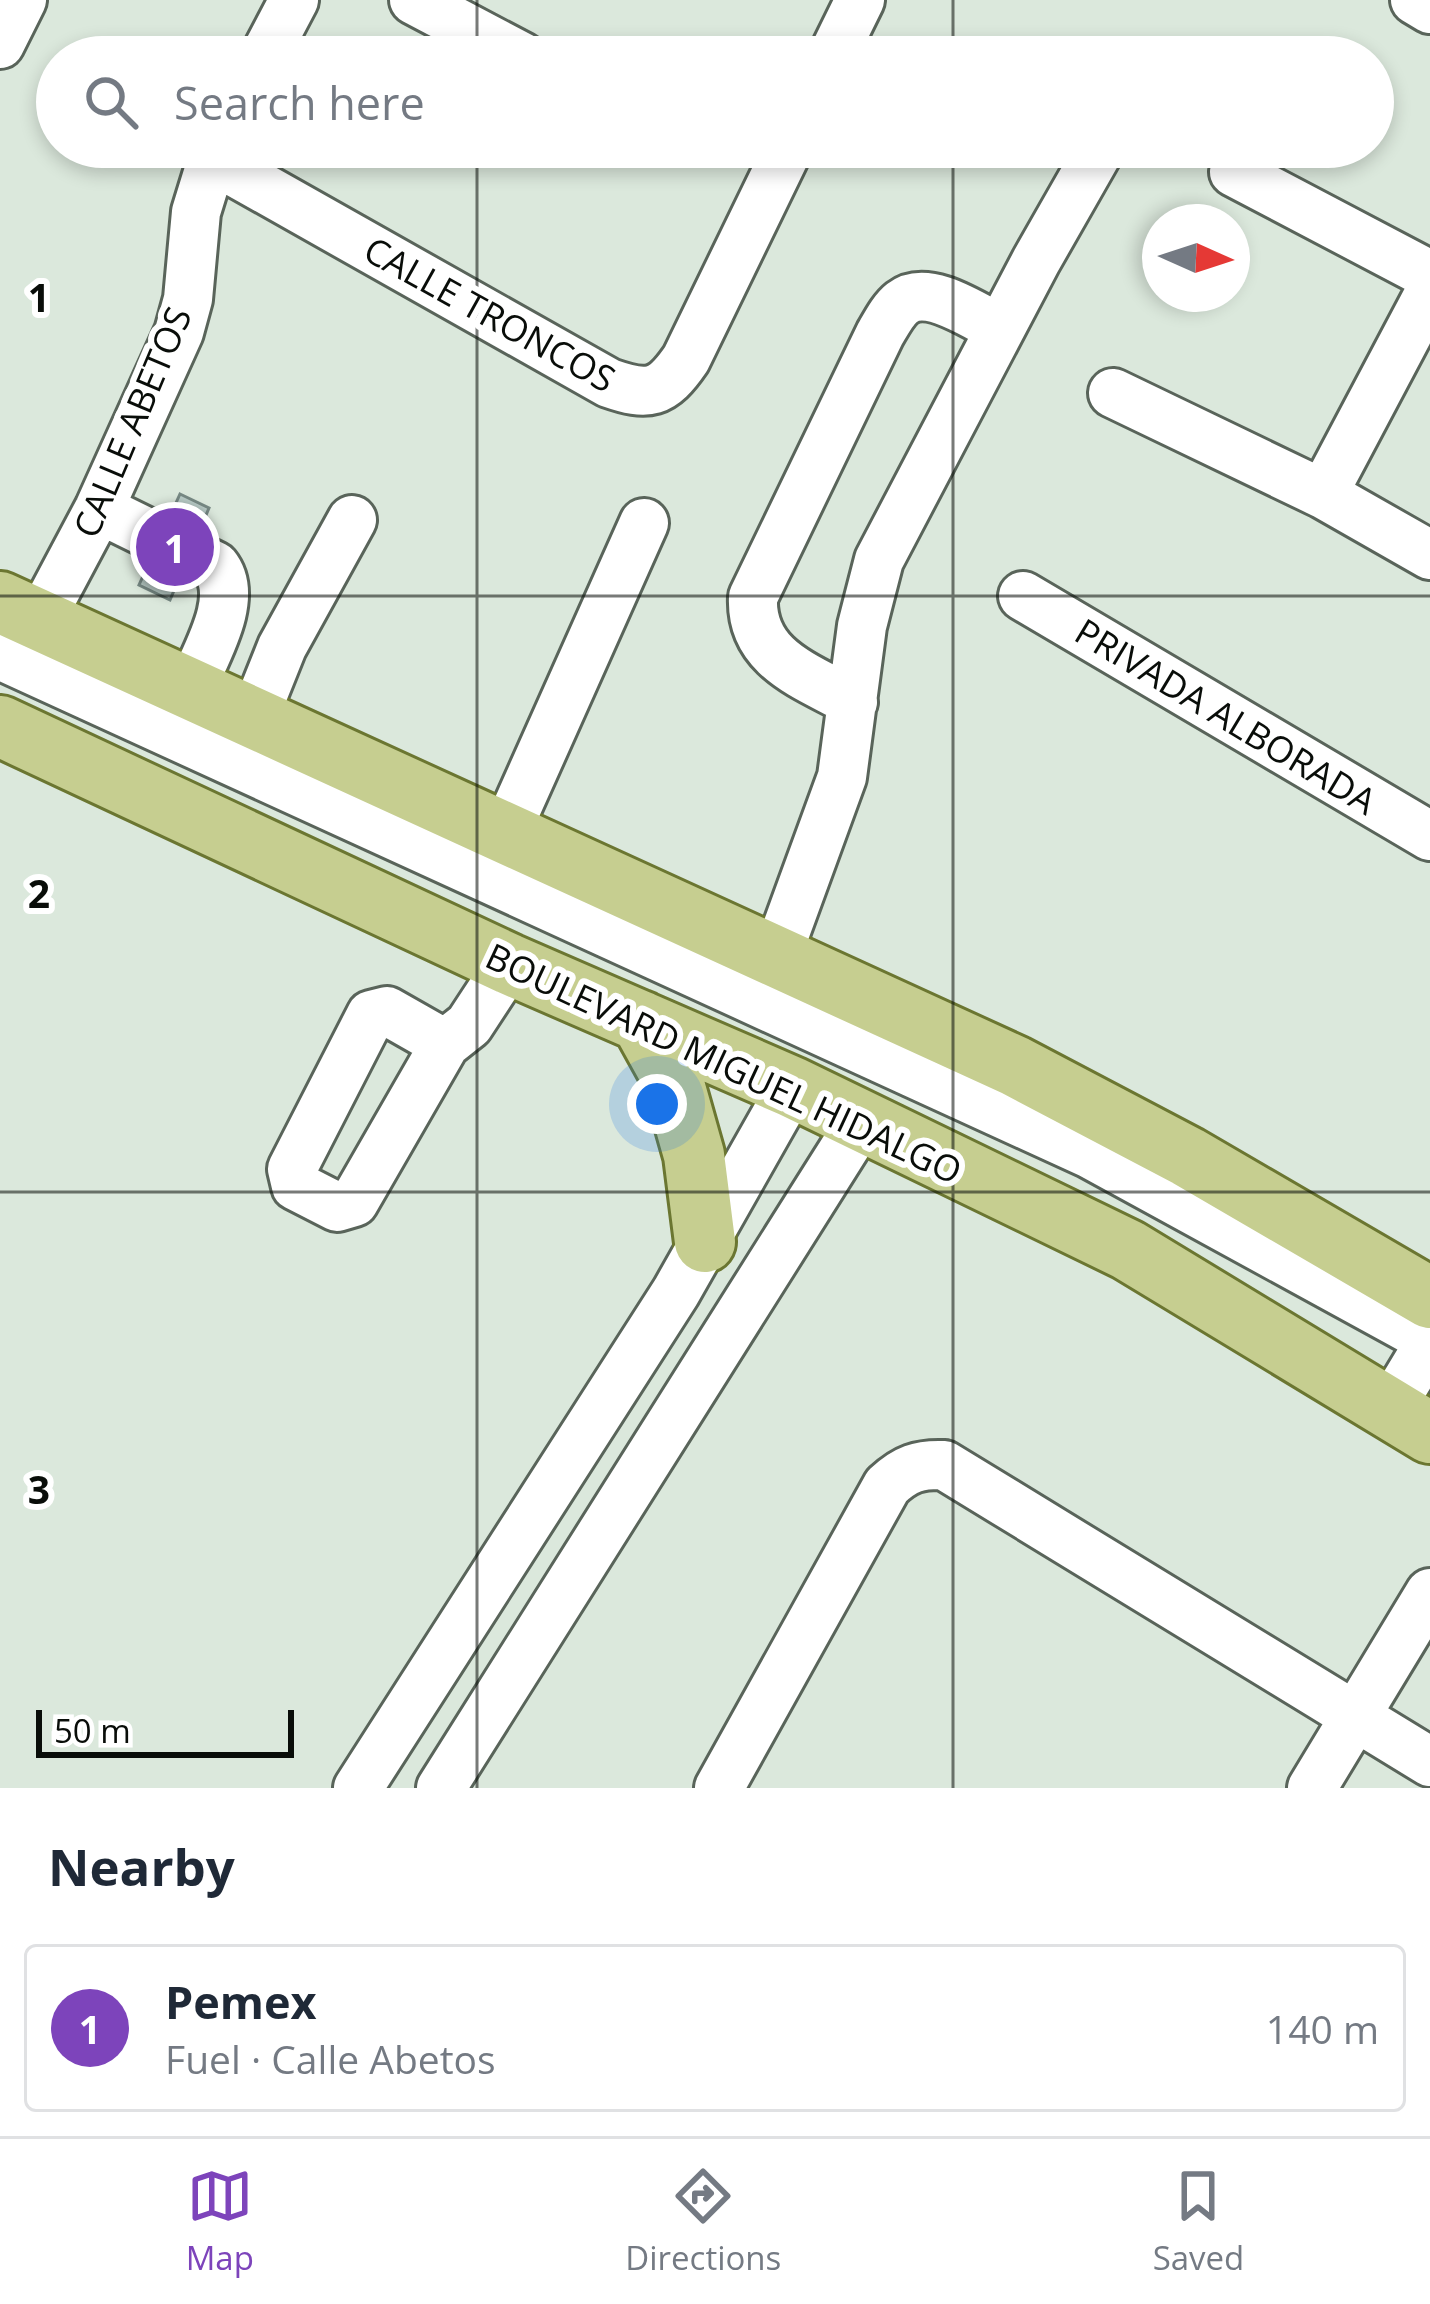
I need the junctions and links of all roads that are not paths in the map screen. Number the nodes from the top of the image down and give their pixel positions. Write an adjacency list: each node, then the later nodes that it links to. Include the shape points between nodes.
1 (22, 0): 10 (street)
2 (294, 0): 7 (street)
3 (414, 0): 8 (street)
4 (860, 0): 9 (street)
5 (1415, 0): 6 (street)
6 (1430, 8)
7 (275, 36)
8 (482, 36)
9 (842, 36)
10 (0, 44)
11 (209, 168): 21 (street, CALLE ABETOS, via 179,332)
12 (239, 168): 13 (street, CALLE TRONCOS, via 609,383 645,391 671,380 686,359)
13 (779, 168)
14 (1089, 168): 18 (street)
15 (1234, 172): 16 (street)
16 (1430, 274)
17 (1430, 292): 20 (street)
18 (1000, 329): 29 (street, via 880,560); 29 (street, via 936,299 900,304 753,597 764,647)
19 (1113, 393): 20 (street)
20 (1323, 494): 24 (street)
21 (99, 508): 26 (street, CALLE ABETOS); 27 (street, via 223,575 225,599)
22 (352, 520): 30 (street, via 282,646)
23 (644, 523): 32 (street)
24 (1430, 555)
25 (1022, 596): 33 (street, PRIVADA ALBORADA)
26 (13, 626): 27 (main road); 43 (street, via 1090,1154)
27 (191, 689): 30 (main road)
28 (0, 702): 40 (street, via 37,707 132,746 866,1079 930,1124)
29 (853, 702): 34 (street, via 838,793)
30 (254, 717): 32 (main road)
31 (0, 726): 35 (main road, BOULEVARD MIGUEL HIDALGO)
32 (506, 832): 34 (main road)
33 (1430, 836)
34 (777, 955): 42 (main road, via 1104,1110)
35 (509, 964): 36 (main road, BOULEVARD MIGUEL HIDALGO); 37 (street, via 469,1025)
36 (641, 1022): 38 (main road, BOULEVARD MIGUEL HIDALGO); 41 (main road, via 678,1096)
37 (445, 1044)
38 (792, 1087): 39 (main road, BOULEVARD MIGUEL HIDALGO); 41 (street)
39 (861, 1122): 40 (main road, BOULEVARD MIGUEL HIDALGO); 47 (street)
40 (982, 1182): 44 (main road, BOULEVARD MIGUEL HIDALGO, via 1128,1250)
41 (705, 1242): 46 (street)
42 (1430, 1298)
43 (1430, 1341): 44 (street)
44 (1409, 1422)
45 (1430, 1593): 48 (street)
46 (459, 1633): 47 (street); 50 (street)
47 (515, 1668): 51 (street)
48 (1356, 1716): 49 (street); 52 (street, via 944,1465 925,1464 887,1486); 53 (street)
49 (1430, 1762)
50 (358, 1788)
51 (441, 1788)
52 (719, 1788)
53 (1312, 1788)

